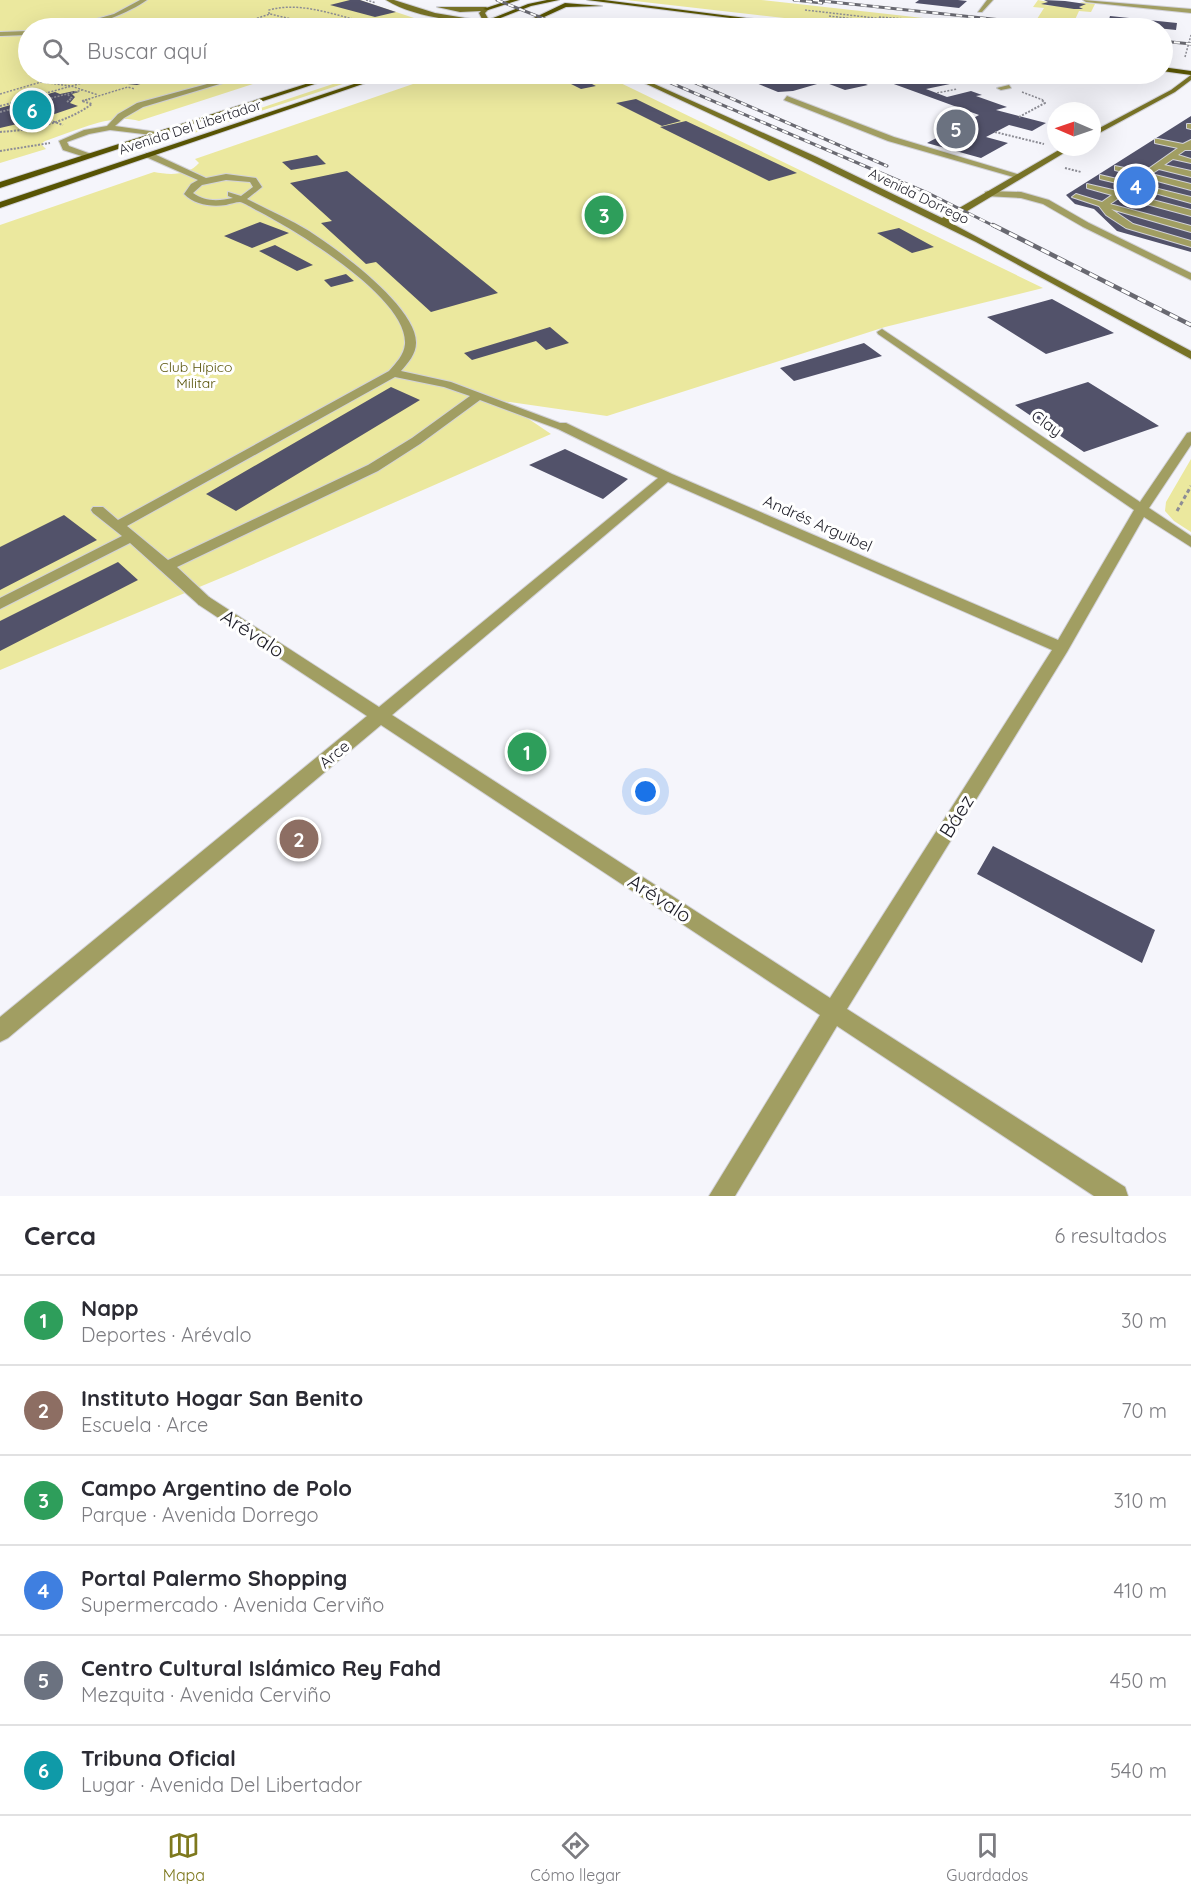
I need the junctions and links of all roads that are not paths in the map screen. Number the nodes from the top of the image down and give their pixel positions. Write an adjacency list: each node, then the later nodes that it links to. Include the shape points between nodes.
1 (144, 0): 18 (street)
2 (389, 0): 19 (main road)
3 (406, 0): 10 (main road)
4 (516, 0): 14 (main road)
5 (536, 0): 12 (main road)
6 (556, 0): 12 (main road)
7 (590, 0): 15 (main road)
8 (990, 0): 16 (street)
9 (1086, 0): 17 (street)
10 (416, 2)
11 (564, 2): 15 (main road); 22 (main road); 23 (main road)
12 (530, 5): 21 (main road)
13 (436, 6): 14 (main road)
14 (486, 9): 20 (main road)
15 (658, 9): 24 (main road)
16 (980, 11)
17 (1191, 11)
18 (105, 18)
19 (450, 18)
20 (485, 18)
21 (505, 18)
22 (518, 18)
23 (534, 18)
24 (735, 18)
25 (18, 33): 26 (street)
26 (0, 34)
27 (1173, 71): 28 (main road)
28 (1191, 73)
29 (1191, 77): 36 (main road)
30 (215, 84): 35 (street, via 140,105)
31 (311, 84): 37 (main road, Avenida Del Libertador)
32 (359, 84): 40 (main road, Avenida Del Libertador)
33 (649, 84): 68 (main road, Avenida Dorrego)
34 (788, 98): 54 (street, via 891,139)
35 (111, 126): 37 (street); 42 (street, via 63,141 66,148)
36 (1101, 130)
37 (157, 134): 40 (main road); 42 (main road, Avenida Del Libertador)
38 (1158, 141): 39 (street)
39 (1188, 142): 44 (street)
40 (185, 143): 41 (main road, Avenida Del Libertador)
41 (149, 154): 46 (main road, Avenida Del Libertador); 52 (street)
42 (88, 156): 46 (main road); 56 (main road, Avenida Del Libertador)
43 (1056, 156): 54 (main road)
44 (1171, 156): 45 (street); 47 (street)
45 (1191, 161)
46 (116, 166): 70 (main road, Avenida Del Libertador)
47 (1156, 166): 49 (street); 50 (street)
48 (1118, 168): 50 (street)
49 (1191, 174)
50 (1143, 175): 55 (street); 59 (street)
51 (1103, 177): 55 (street)
52 (206, 180): 53 (street, via 237,176); 57 (street); 66 (street, via 190,189 188,194)
53 (253, 180): 61 (street); 61 (street, via 258,187 249,195)
54 (1018, 180): 64 (main road)
55 (1130, 184): 63 (street); 67 (street)
56 (0, 185)
57 (215, 185): 61 (street); 62 (street, via 209,187)
58 (1090, 186): 63 (street)
59 (1191, 187)
60 (1034, 188): 69 (street)
61 (236, 192): 62 (street); 66 (street, via 218,202); 83 (street, via 322,244 390,302 411,339 403,363)
62 (208, 193): 66 (street)
63 (1117, 193): 71 (street); 74 (street)
64 (988, 194): 72 (main road); 80 (street, via 1021,195 1046,202)
65 (1076, 197): 71 (street)
66 (192, 198)
67 (1191, 200)
68 (899, 201): 72 (main road, via 940,208); 75 (main road, Avenida Dorrego)
69 (1065, 203): 73 (street); 79 (street)
70 (0, 205)
71 (1103, 205): 76 (street); 78 (street, via 1120,223)
72 (966, 206): 75 (main road); 77 (main road, via 966,221)
73 (1091, 210)
74 (1191, 213)
75 (942, 222): 77 (main road, Avenida Dorrego)
76 (1191, 229)
77 (979, 240): 82 (main road, Avenida Dorrego)
78 (1191, 244)
79 (1191, 272)
80 (1191, 277)
81 (882, 332): 88 (street, Clay)
82 (1191, 356)
83 (393, 373): 84 (street, Andrés Arguibel); 89 (street)
84 (478, 395): 86 (street, Andrés Arguibel, via 562,426); 92 (street, via 373,468)
85 (1191, 436): 88 (street, Báez)
86 (667, 477): 94 (street, Andrés Arguibel); 95 (street, Arce)
87 (98, 510): 89 (street, Arévalo)
88 (1141, 510): 91 (street, Clay); 94 (street, Báez)
89 (117, 526): 90 (street, Arévalo)
90 (132, 537): 92 (street, Arévalo); 93 (street)
91 (1191, 543)
92 (167, 566): 95 (street, Arévalo, via 204,601)
93 (0, 604)
94 (1061, 648): 96 (street, Báez)
95 (380, 716): 96 (street, Arévalo); 97 (street, Arce)
96 (834, 1011): 98 (street, Báez); 99 (street, Arévalo)
97 (0, 1031)
98 (721, 1196)
99 (1116, 1196)

